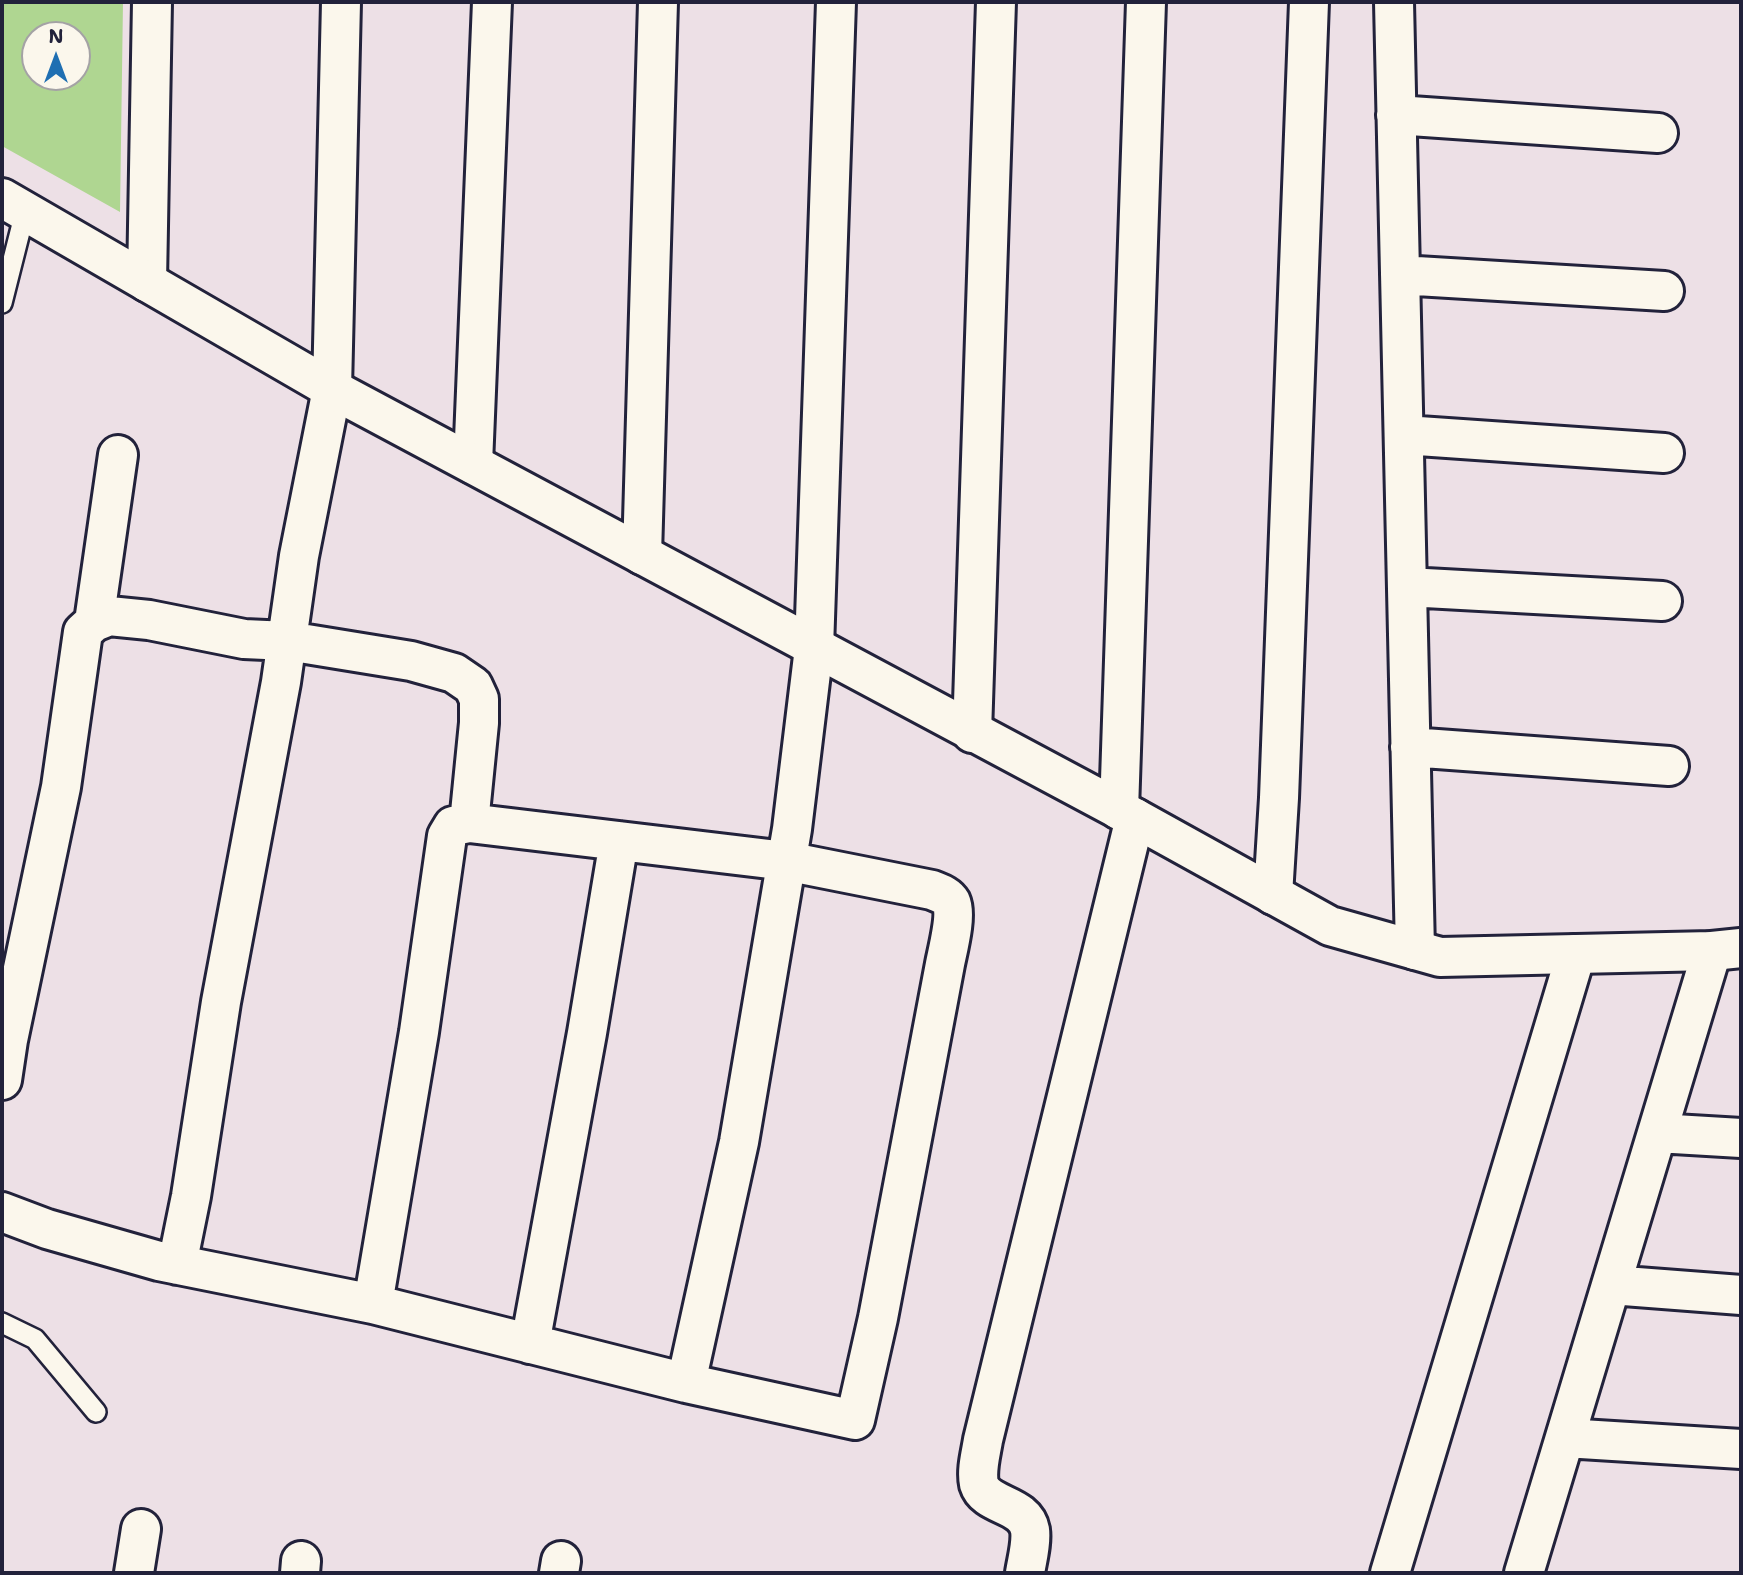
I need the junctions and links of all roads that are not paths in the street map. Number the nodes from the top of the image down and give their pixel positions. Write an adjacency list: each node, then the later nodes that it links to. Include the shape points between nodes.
1 (152, 2): 14 (street)
2 (341, 2): 17 (street)
3 (492, 2): 21 (street)
4 (658, 2): 22 (street)
5 (836, 2): 27 (street)
6 (996, 2): 28 (street)
7 (1146, 2): 31 (street)
8 (1309, 2): 35 (street)
9 (1394, 2): 10 (street)
10 (1396, 115): 11 (street); 13 (street)
11 (1658, 133)
12 (14, 205): 14 (street); 16 (lane)
13 (1400, 275): 15 (street); 18 (street)
14 (147, 282): 17 (street)
15 (1664, 291)
16 (2, 303)
17 (332, 389): 21 (street); 26 (street, via 299,556)
18 (1404, 435): 19 (street); 23 (street)
19 (1664, 453)
20 (117, 455): 25 (street)
21 (473, 464): 22 (street)
22 (642, 555): 27 (street)
23 (1407, 587): 24 (street); 29 (street)
24 (1662, 601)
25 (93, 622): 26 (street, via 109,615 244,639); 39 (street, via 83,632 61,787)
26 (288, 640): 32 (street, via 411,661 454,673 473,686 480,723); 43 (street)
27 (814, 648): 28 (street); 34 (street)
28 (972, 733): 31 (street)
29 (1410, 747): 30 (street); 37 (street)
30 (1669, 766)
31 (1127, 814): 35 (street); 55 (street, via 979,1468 984,1493 1024,1516 1030,1530)
32 (469, 823): 33 (street); 46 (street, via 453,826 447,836)
33 (619, 841): 34 (street); 48 (street)
34 (786, 861): 49 (street, via 739,1142); 49 (street, via 932,890 952,903 945,964 878,1318 855,1420)
35 (1273, 895): 37 (street, via 1330,926)
36 (1727, 949): 38 (street); 40 (street)
37 (1415, 950): 38 (street, via 1440,957)
38 (1577, 954): 56 (street)
39 (2, 1080)
40 (1657, 1133): 41 (street); 44 (street)
41 (1741, 1138)
42 (2, 1212): 43 (street)
43 (177, 1265): 46 (street)
44 (1611, 1285): 45 (street); 51 (street)
45 (1741, 1295)
46 (373, 1304): 48 (street)
47 (2, 1323): 50 (lane, via 35,1339)
48 (530, 1344): 49 (street)
49 (686, 1383)
50 (96, 1412)
51 (1565, 1438): 52 (street); 57 (street)
52 (1741, 1449)
53 (141, 1529): 54 (street)
54 (134, 1573)
55 (1025, 1573)
56 (1390, 1573)
57 (1524, 1573)

